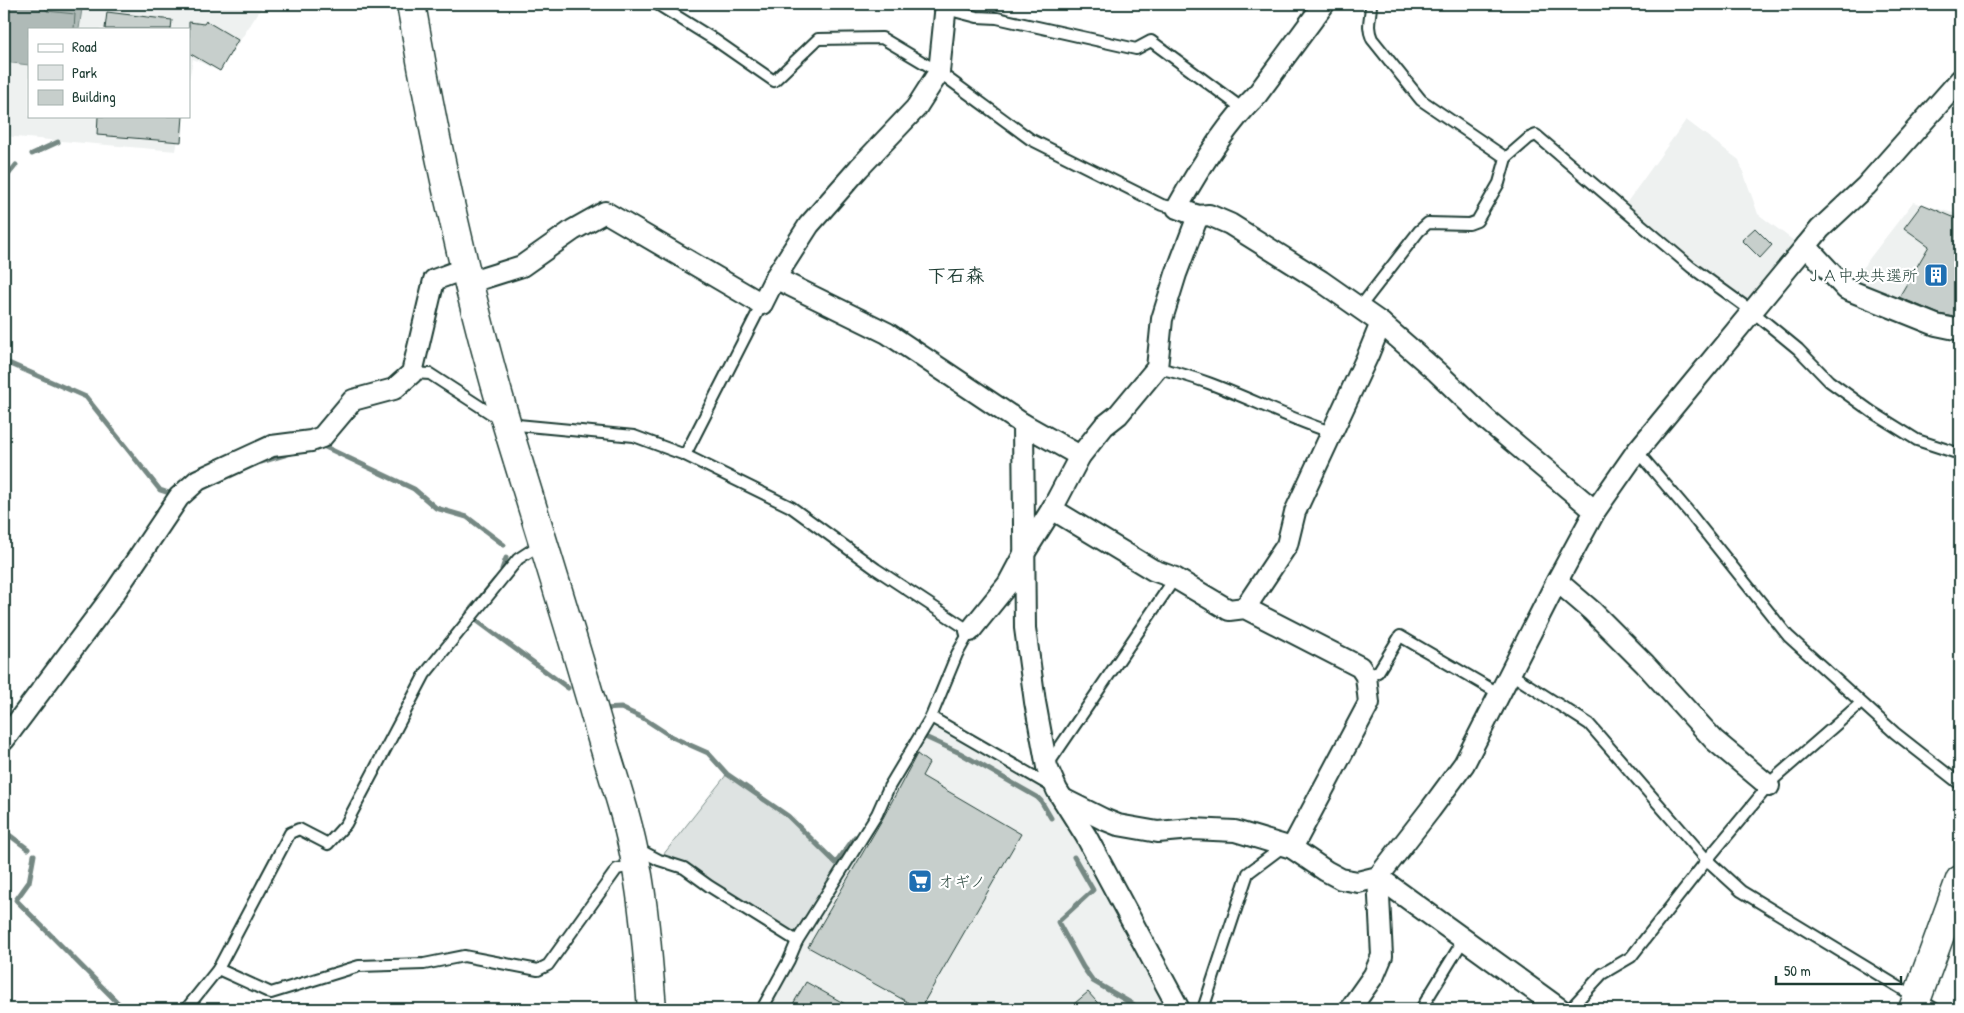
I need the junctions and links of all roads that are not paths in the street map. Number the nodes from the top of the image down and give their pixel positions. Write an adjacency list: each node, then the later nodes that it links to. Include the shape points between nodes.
1 (411, 4): 13 (street, via 426,97)
2 (657, 4): 6 (lane, via 774,81 818,38 882,38)
3 (1324, 4): 8 (street)
4 (1371, 4): 9 (lane, via 1367,28 1372,39 1421,100)
5 (946, 7): 6 (street); 8 (lane, via 977,17 996,18 1136,50 1151,41)
6 (939, 72): 10 (lane, via 1030,139 1162,205); 14 (street, via 916,108 809,225)
7 (1960, 80): 12 (street, via 1866,186 1820,228)
8 (1243, 109): 10 (street)
9 (1506, 158): 16 (lane, via 1499,183 1477,221 1468,224 1428,223); 17 (lane, via 1536,134 1691,267)
10 (1177, 208): 11 (street)
11 (1198, 216): 16 (street, via 1209,215 1230,224); 20 (street, via 1162,319)
12 (1806, 246): 17 (street); 19 (street, via 1846,289)
13 (466, 276): 15 (street, via 522,266 606,212); 21 (street, via 434,280); 22 (street)
14 (776, 278): 15 (street); 23 (street, via 887,333)
15 (762, 304): 27 (lane)
16 (1360, 307): 18 (street)
17 (1753, 312): 25 (street); 26 (lane, via 1798,349 1829,381 1872,412 1917,440)
18 (1381, 322): 24 (street); 30 (street, via 1487,420)
19 (1960, 330)
20 (1157, 368): 24 (lane, via 1179,373); 28 (street)
21 (412, 373): 22 (lane, via 430,374); 42 (street, via 394,389 353,400 322,437 272,446 198,480 179,497 113,595)
22 (507, 424): 27 (lane, via 634,436); 31 (street)
23 (1023, 424): 28 (street); 32 (street)
24 (1331, 432): 35 (street, via 1295,512 1287,545)
25 (1637, 451): 30 (street); 40 (lane, via 1788,636)
26 (1960, 454)
27 (685, 455): 36 (lane, via 792,507)
28 (1080, 456): 29 (street)
29 (1052, 508): 32 (street); 33 (street, via 1153,570)
30 (1595, 511): 34 (street)
31 (544, 542): 48 (street); 54 (lane, via 518,559 426,674 346,824 328,844 299,829 290,833)
32 (1025, 552): 36 (street, via 1008,584); 43 (street, via 1025,628 1034,702)
33 (1175, 578): 35 (street, via 1229,610); 43 (lane)
34 (1556, 581): 37 (street); 45 (street, via 1592,611 1645,664 1714,740)
35 (1246, 608): 38 (street, via 1360,667)
36 (970, 631): 41 (lane)
37 (1511, 674): 39 (street); 49 (lane, via 1589,724)
38 (1366, 676): 39 (lane, via 1378,672 1400,636); 47 (street, via 1369,703)
39 (1500, 694): 50 (street, via 1464,764)
40 (1861, 703): 44 (lane); 45 (lane)
41 (930, 717): 46 (lane); 53 (lane, via 877,814)
42 (4, 740)
43 (1047, 767): 46 (street)
44 (1960, 784)
45 (1768, 786): 49 (lane)
46 (1060, 795): 47 (street, via 1118,825 1158,832 1192,829 1235,831); 59 (street, via 1086,836)
47 (1288, 847): 50 (street, via 1341,879 1358,882); 60 (lane, via 1248,873)
48 (634, 855): 53 (lane, via 684,868); 54 (lane, via 617,869 548,965 538,970 464,956 424,964 360,966 271,993); 57 (street, via 645,921)
49 (1707, 860): 55 (lane, via 1741,891); 64 (lane, via 1631,957 1602,974)
50 (1378, 876): 52 (street); 61 (street, via 1382,956 1374,976)
51 (1960, 880): 55 (street)
52 (1464, 939): 62 (lane); 63 (street)
53 (797, 941): 58 (lane)
54 (218, 969): 56 (lane)
55 (1922, 1006)
56 (186, 1009)
57 (652, 1009)
58 (762, 1009)
59 (1179, 1009)
60 (1203, 1009)
61 (1350, 1009)
62 (1421, 1009)
63 (1560, 1009)
64 (1570, 1009)

